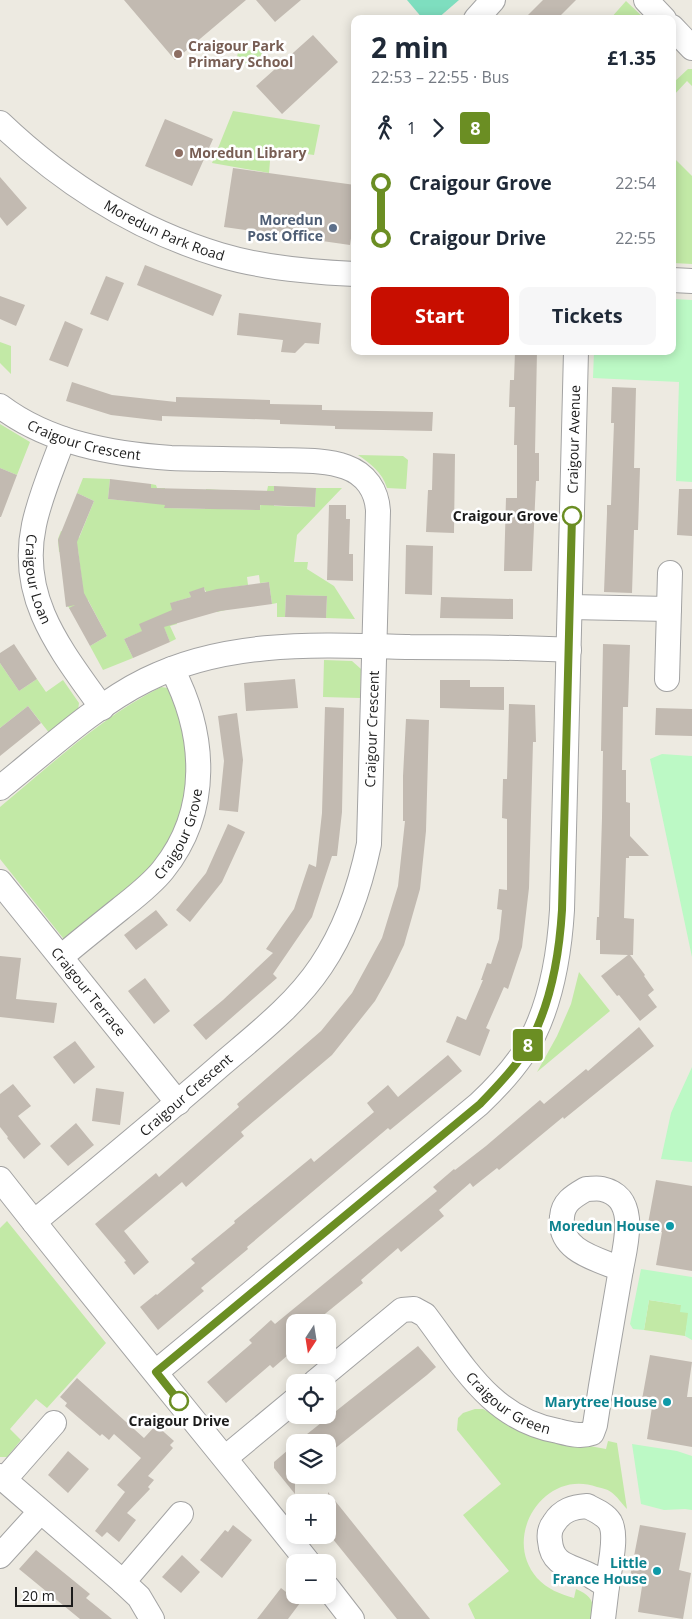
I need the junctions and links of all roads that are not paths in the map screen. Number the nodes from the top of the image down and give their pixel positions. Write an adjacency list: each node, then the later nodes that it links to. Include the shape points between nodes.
1 (493, 0): 3 (street)
2 (646, 0): 4 (street)
3 (480, 15)
4 (660, 15)
5 (676, 32): 6 (street)
6 (692, 48)
7 (0, 123): 8 (street, Moredun Park Road, via 39,158 75,184 115,210 168,236 222,256 320,273)
8 (351, 274)
9 (676, 280): 10 (street)
10 (692, 281)
11 (576, 355): 15 (street, Craigour Avenue)
12 (0, 406): 13 (street, Craigour Crescent, via 28,424)
13 (63, 439): 17 (street, Craigour Crescent, via 104,450 150,456 317,461 347,467 360,475 370,486 377,502); 21 (street, Craigour Loan, via 34,527 31,564 34,585 49,628)
14 (670, 572): 16 (street)
15 (570, 607): 16 (street); 18 (street, Craigour Avenue)
16 (669, 609): 20 (street)
17 (375, 646): 18 (street); 19 (street, via 242,650); 25 (street, Craigour Crescent, via 369,844 348,917 321,966 292,1002)
18 (569, 650): 29 (street, Craigour Avenue, via 560,942 546,1002 523,1054 480,1104)
19 (172, 669): 21 (street, via 137,684); 24 (street, Craigour Grove, via 189,708 198,754 198,786 189,820 178,847 153,881)
20 (667, 679)
21 (102, 708): 22 (street)
22 (0, 788)
23 (0, 882): 24 (street, Craigour Terrace)
24 (61, 957): 25 (street, Craigour Terrace)
25 (178, 1103): 27 (street, Craigour Crescent)
26 (0, 1179): 27 (street)
27 (34, 1222): 29 (street)
28 (622, 1269): 30 (street, Craigour Green, via 596,1425 592,1433 584,1436 516,1417 498,1405 424,1316 414,1309 402,1310)
29 (156, 1372): 33 (street)
30 (325, 1374)
31 (286, 1408): 33 (street)
32 (54, 1423): 34 (street)
33 (226, 1458): 37 (street)
34 (2, 1478): 35 (street)
35 (40, 1512): 38 (street); 39 (street)
36 (181, 1514): 39 (street)
37 (302, 1554)
38 (0, 1556)
39 (124, 1582): 42 (street, via 139,1597)
40 (607, 1586): 44 (street)
41 (336, 1598): 43 (street)
42 (152, 1619)
43 (352, 1619)
44 (603, 1619)

